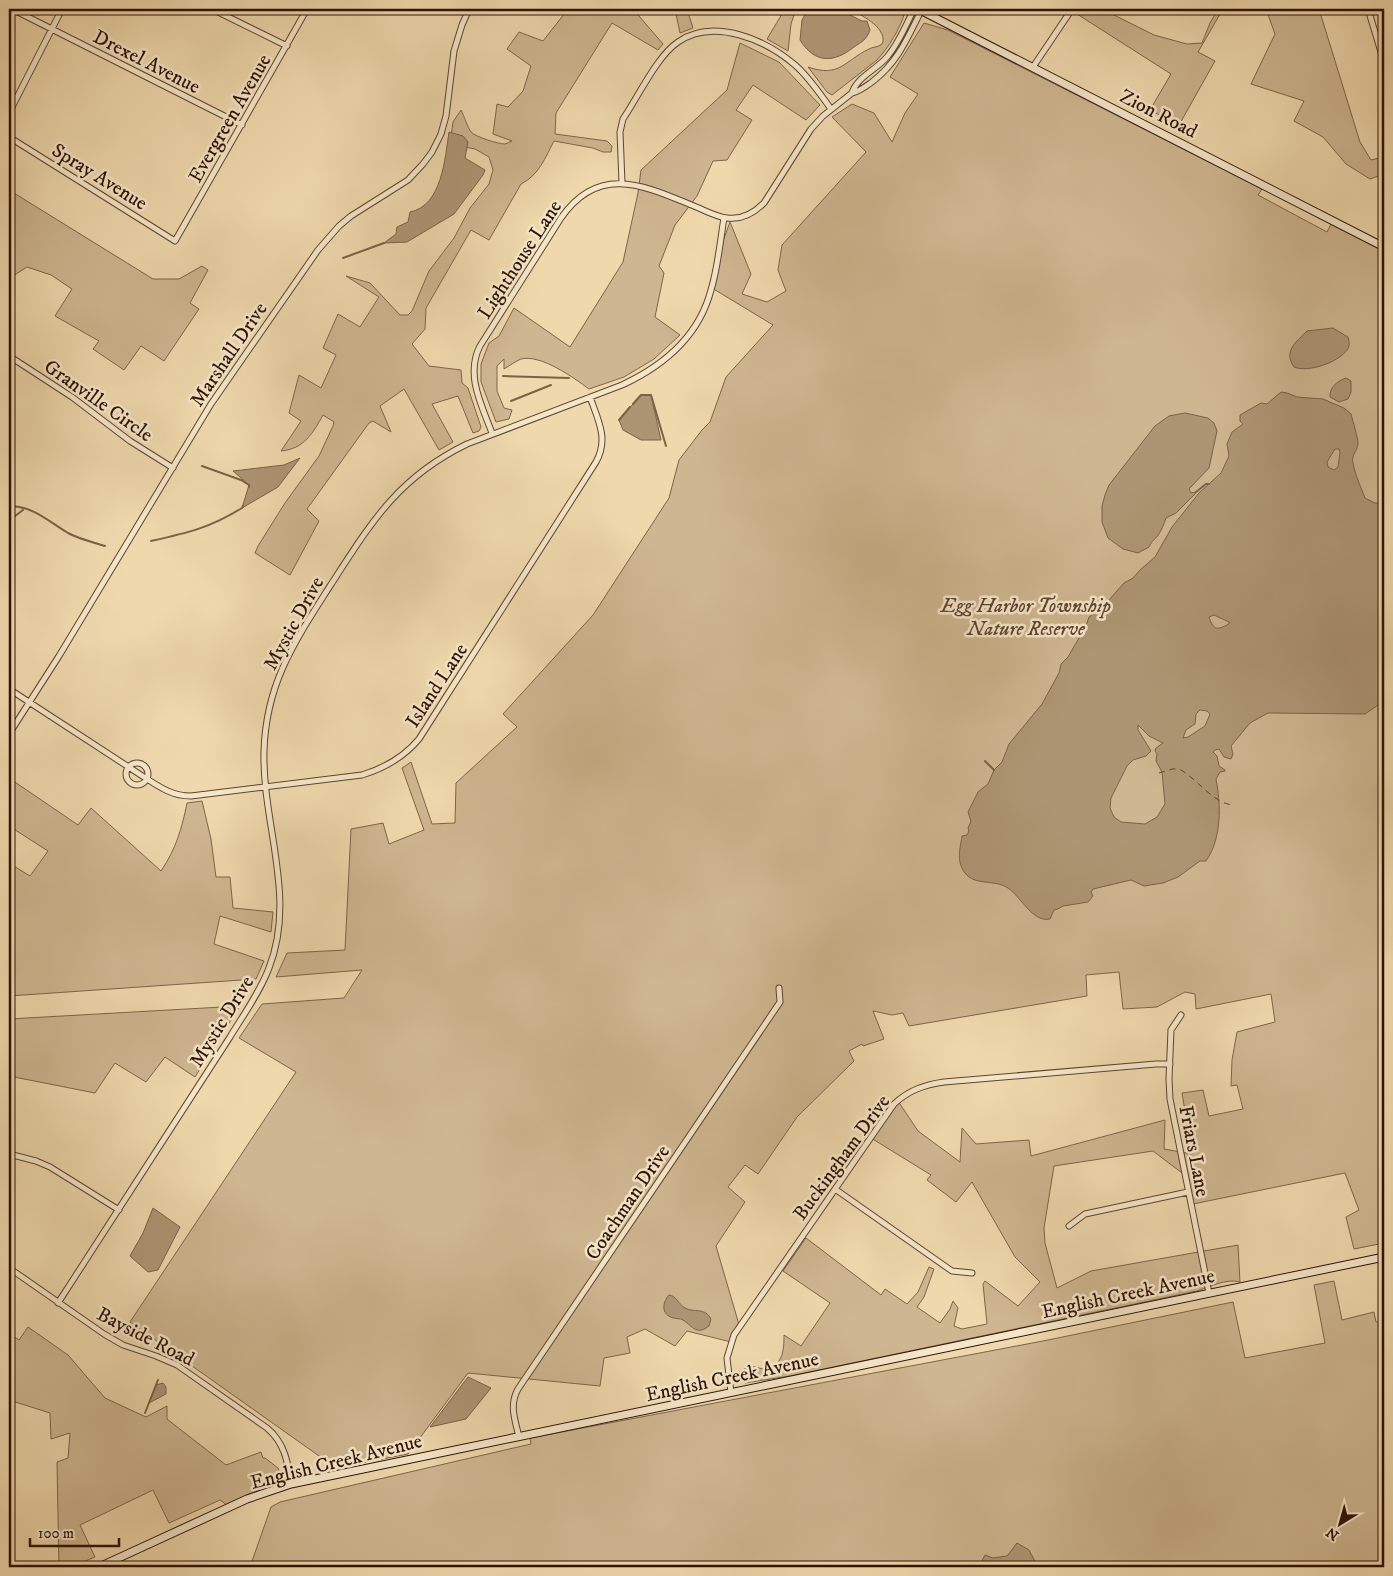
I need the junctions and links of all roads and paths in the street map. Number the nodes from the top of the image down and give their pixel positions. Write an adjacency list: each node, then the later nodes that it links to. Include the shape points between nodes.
1 (12, 9): 10 (street, Drexel Avenue)
2 (62, 9): 10 (street)
3 (212, 9): 11 (street)
4 (308, 9): 11 (street, Evergreen Avenue)
5 (469, 9): 26 (street, Marshall Drive, via 454,51 446,116 432,152 408,180 351,216 322,244 211,404)
6 (914, 9): 14 (street, via 890,54 854,86)
7 (1072, 9): 13 (street)
8 (1368, 9): 12 (street)
9 (920, 10): 13 (main road, Zion Road); 14 (street, via 894,62 859,91)
10 (51, 30): 16 (street); 17 (street, Drexel Avenue)
11 (287, 46): 17 (street, Evergreen Avenue)
12 (1384, 62)
13 (1032, 67): 22 (main road, Zion Road)
14 (852, 93): 15 (street)
15 (831, 109): 19 (street, via 802,72 769,47 729,33 694,34 668,50 624,119 620,132); 20 (street, via 810,129 759,208 741,218)
16 (9, 114)
17 (242, 125): 21 (street, Evergreen Avenue)
18 (9, 136): 21 (street, Spray Avenue)
19 (622, 183): 20 (street, Lighthouse Lane, via 645,186); 25 (street, Lighthouse Lane, via 592,190 568,210 478,351 473,376)
20 (724, 218): 24 (street, Mystic Drive, via 711,290 692,330 654,368)
21 (175, 241)
22 (1384, 246)
23 (9, 356): 26 (street, Granville Circle)
24 (590, 397): 25 (street, Mystic Drive); 32 (street, Island Lane, via 603,434 600,457 415,744 391,763 362,775)
25 (492, 433): 32 (street, Mystic Drive, via 454,450 417,475 380,511 359,540 295,641 281,670 267,724 264,752)
26 (173, 468): 28 (street, Marshall Drive)
27 (9, 689): 28 (street)
28 (30, 703): 29 (street, Marshall Drive); 30 (street, Island Lane)
29 (9, 734)
30 (129, 767): 31 (street, Island Lane); 31 (street, Island Lane, via 135,763 145,766); 31 (street, Island Lane, via 126,774 131,783 141,784)
31 (147, 779): 32 (street, Island Lane, via 168,792 185,796)
32 (266, 787): 39 (street, Mystic Drive, via 281,914 269,968 254,998)
33 (779, 988): 47 (street, Coachman Drive, via 780,1002 518,1390 512,1409)
34 (1181, 1015): 35 (street, Friars Lane, via 1171,1030)
35 (1170, 1064): 37 (street, Buckingham Drive, via 924,1085 894,1104); 38 (street, Friars Lane, via 1171,1112)
36 (9, 1154): 39 (street, via 50,1167)
37 (835, 1189): 43 (street, via 952,1271); 46 (street, Buckingham Drive, via 734,1335 727,1358)
38 (1188, 1192): 40 (street, via 1085,1214); 44 (street, Friars Lane)
39 (119, 1210): 45 (street, Mystic Drive)
40 (1069, 1226)
41 (1384, 1257): 44 (main road, English Creek Avenue)
42 (9, 1268): 45 (street, Bayside Road)
43 (972, 1272)
44 (1209, 1293): 46 (main road, English Creek Avenue)
45 (58, 1303): 48 (street, Bayside Road, via 114,1340 177,1366 267,1428 283,1448)
46 (731, 1392): 47 (main road, English Creek Avenue)
47 (519, 1437): 48 (main road, English Creek Avenue)
48 (292, 1484): 49 (main road, English Creek Avenue, via 247,1499)
49 (100, 1567)

